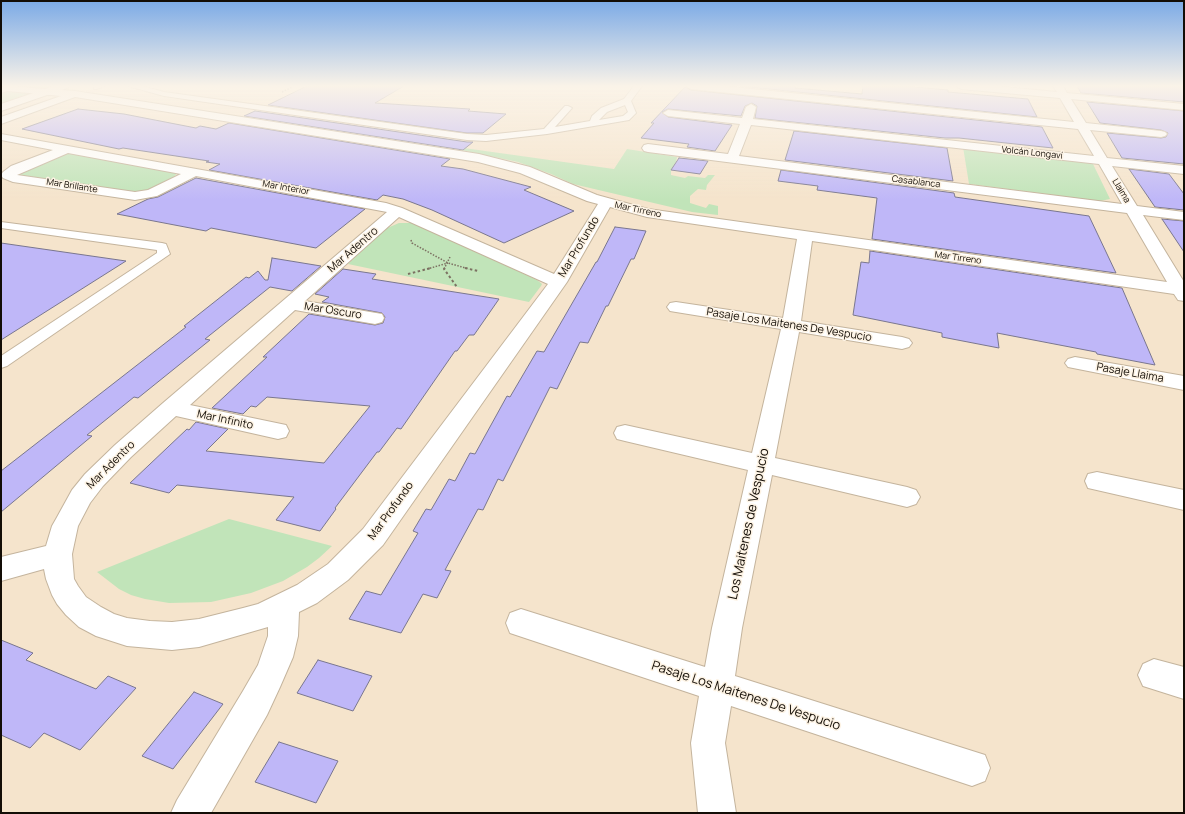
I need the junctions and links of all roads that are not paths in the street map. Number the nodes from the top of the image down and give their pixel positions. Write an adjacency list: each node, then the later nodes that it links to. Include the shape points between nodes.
1 (258, 124): 21 (street, Mar Tirreno, via 493,161 525,170 562,188)
2 (375, 124): 14 (lane, via 467,137)
3 (553, 124): 11 (lane)
4 (593, 124): 11 (lane)
5 (746, 124): 17 (street)
6 (774, 124): 18 (street, Volcán Longaví)
7 (1055, 124): 10 (street)
8 (1080, 124): 10 (street, Llaima)
9 (517, 126): 14 (lane)
10 (1082, 127): 12 (street); 18 (street, Llaima)
11 (547, 131): 14 (lane)
12 (1161, 134)
13 (1, 138): 16 (street, Mar Interior)
14 (503, 138)
15 (648, 148): 17 (street, Casablanca)
16 (67, 150): 20 (street, Mar Interior); 20 (street, Mar Brillante, via 16,169 8,175 13,178 135,196 152,193)
17 (732, 158): 22 (street, Casablanca)
18 (1103, 161): 19 (street); 22 (street, Llaima)
19 (1184, 170)
20 (195, 172): 23 (street, Mar Interior, via 356,200)
21 (606, 203): 26 (street, Mar Tirreno, via 646,213); 27 (street, Mar Profundo)
22 (1132, 209): 24 (street, Casablanca); 28 (street, Llaima)
23 (397, 211): 27 (street, Mar Interior); 29 (street, Mar Adentro)
24 (1184, 216)
25 (1, 225): 34 (lane, via 162,247 164,254)
26 (805, 236): 28 (street, Mar Tirreno); 32 (street, Los Maitenes de Vespucio)
27 (558, 282): 46 (street, Mar Profundo, via 373,537 338,572)
28 (1183, 292)
29 (291, 304): 31 (street, Mar Oscuro); 37 (street, Mar Adentro)
30 (676, 306): 32 (street, Pasaje Los Maitenes De Vespucio)
31 (375, 318)
32 (791, 325): 33 (street, Pasaje Los Maitenes De Vespucio); 40 (street, Los Maitenes de Vespucio)
33 (902, 343)
34 (1, 363)
35 (1075, 364): 36 (street, Pasaje Llaima)
36 (1184, 383)
37 (171, 408): 38 (street, Mar Infinito); 44 (street, Mar Adentro, via 123,451 81,496 65,526)
38 (278, 431)
39 (625, 433): 40 (street)
40 (762, 464): 42 (street); 50 (street, Los Maitenes de Vespucio)
41 (1097, 481): 43 (street)
42 (908, 496)
43 (1184, 500)
44 (58, 554): 45 (street); 46 (street, Mar Adentro, via 60,579 67,595 76,606 90,618 127,632 172,636 199,633 243,622)
45 (1, 569)
46 (285, 606): 52 (street, via 283,636 269,676)
47 (521, 623): 50 (street, Pasaje Los Maitenes De Vespucio)
48 (1154, 675): 49 (street)
49 (1184, 683)
50 (717, 687): 51 (street, Pasaje Los Maitenes De Vespucio); 53 (street, Los Maitenes de Vespucio, via 708,743)
51 (972, 768)
52 (190, 813)
53 (717, 813)

